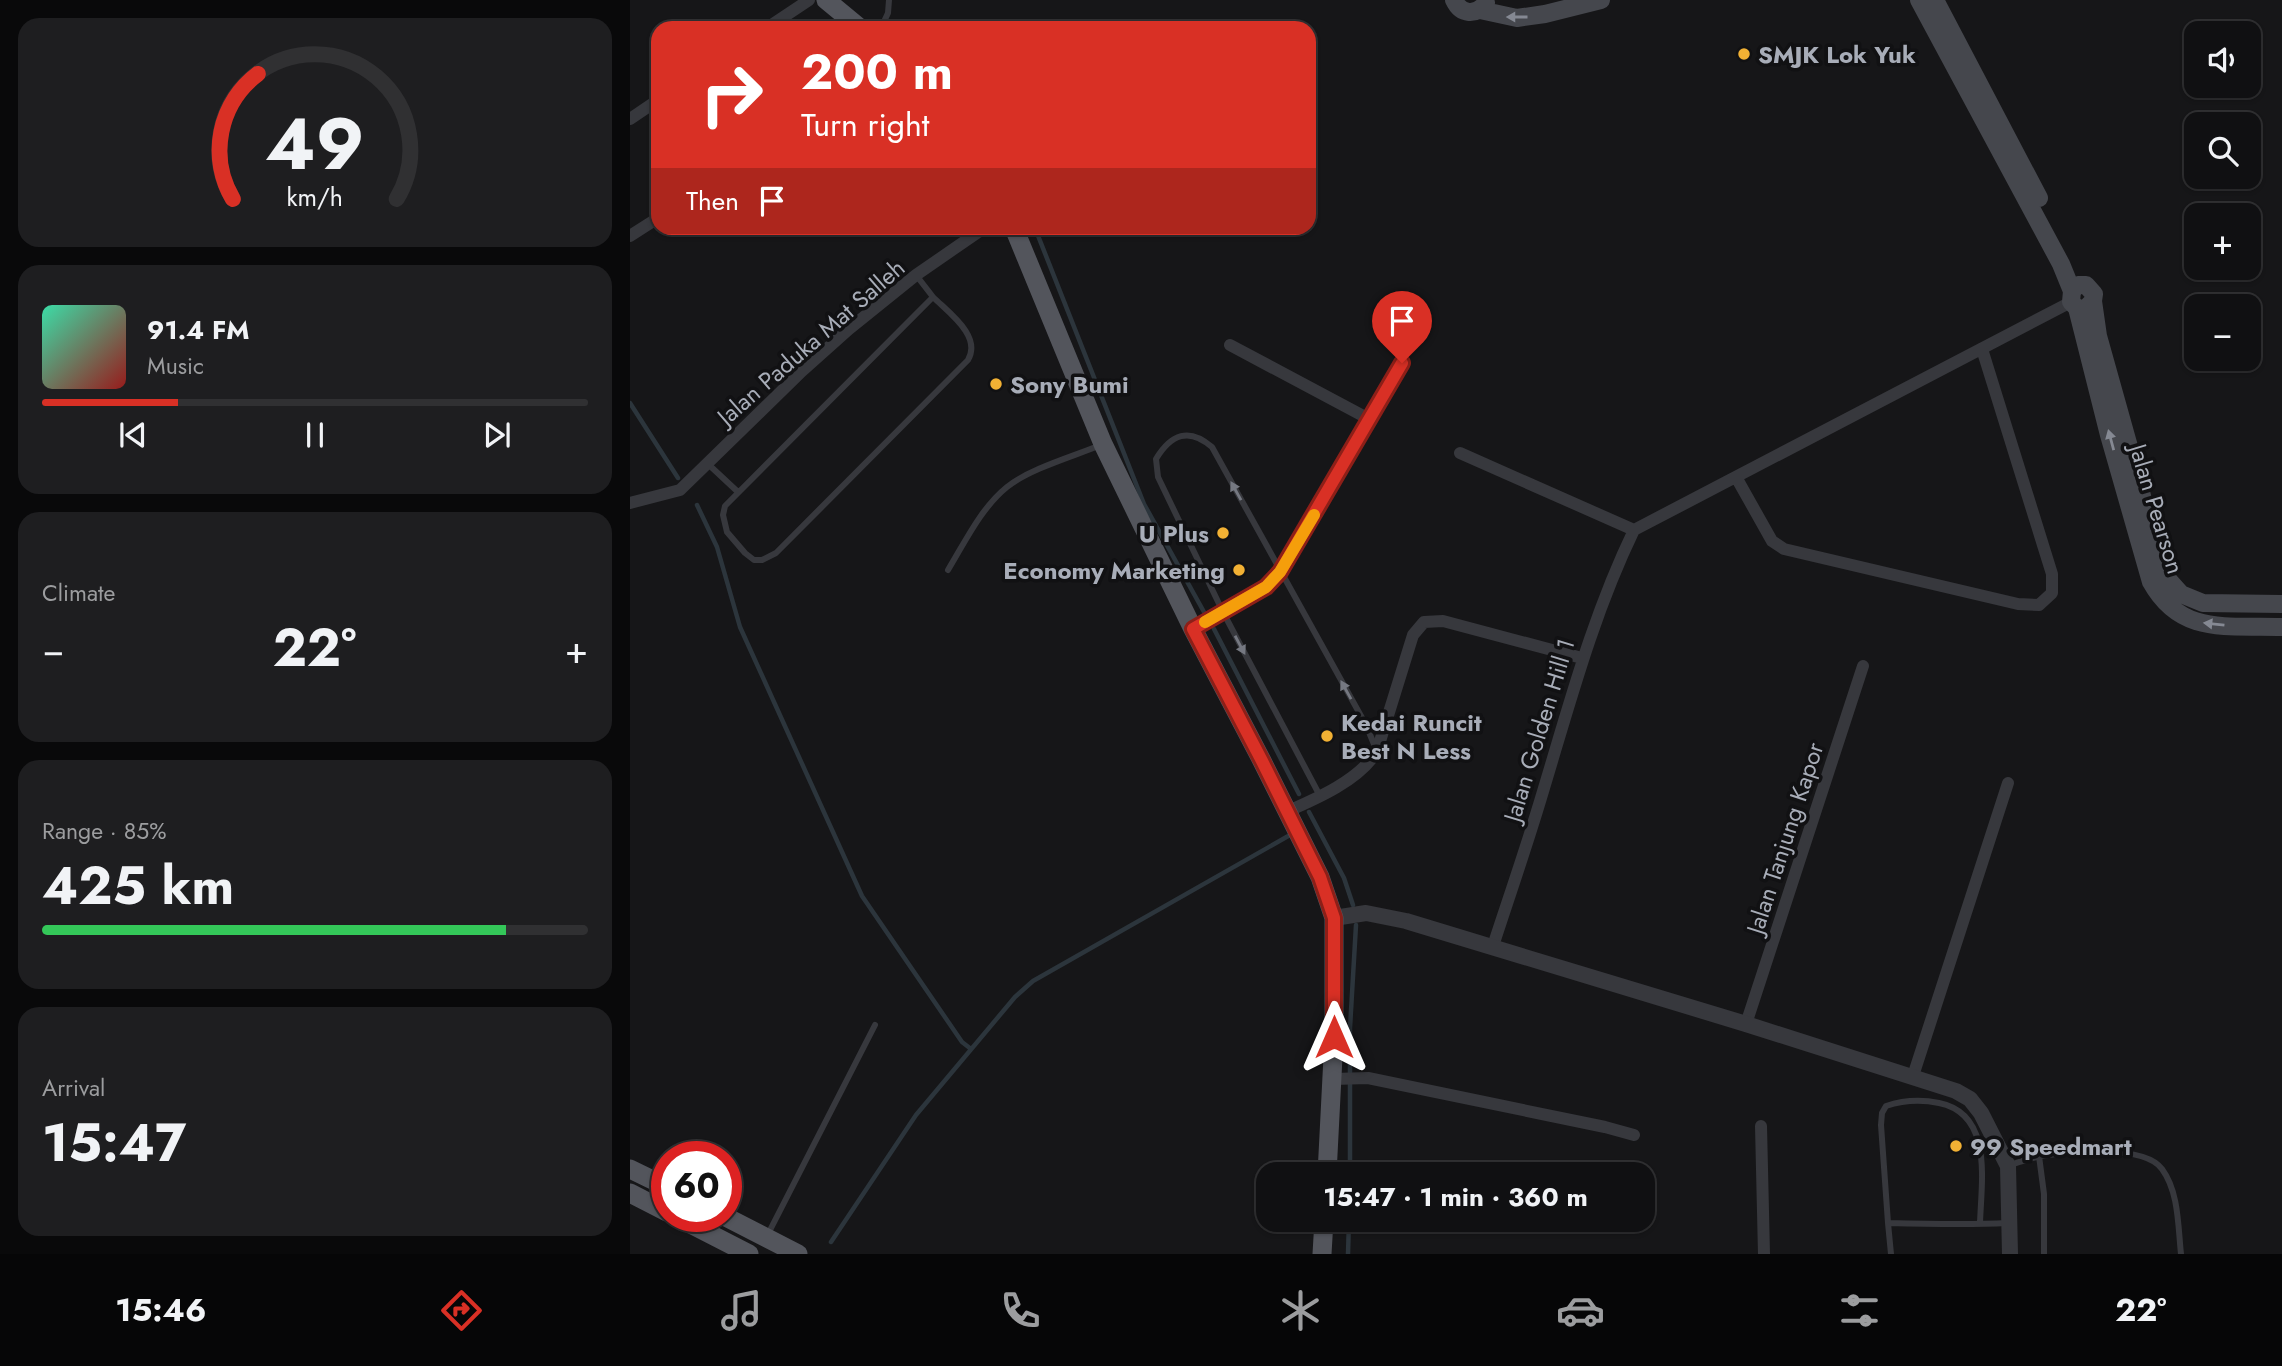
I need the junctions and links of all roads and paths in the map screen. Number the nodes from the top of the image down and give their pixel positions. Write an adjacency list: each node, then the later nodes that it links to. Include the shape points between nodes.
1 (809, 0): 9 (street)
2 (826, 0): 10 (main road)
3 (888, 0): 11 (lane)
4 (1454, 0): 8 (main road, via 1470,13)
5 (1601, 0): 8 (main road, one-way to 8, via 1517,18)
6 (1919, 0): 20 (main road, Jalan Pearson)
7 (1935, 0): 20 (main road, Jalan Pearson)
8 (1484, 5)
9 (777, 21)
10 (852, 21)
11 (884, 21)
12 (651, 105): 13 (street)
13 (630, 119)
14 (651, 222): 17 (street)
15 (974, 235): 18 (street, Jalan Paduka Mat Salleh)
16 (1017, 235): 25 (main road)
17 (630, 236)
18 (916, 275): 19 (lane); 27 (street, Jalan Paduka Mat Salleh, via 802,371)
19 (933, 297): 29 (lane); 29 (lane, via 970,337 973,351 968,360 769,558 750,558 727,532 725,506)
20 (2080, 297): 22 (street); 34 (main road, Jalan Pearson, via 2098,336 2164,575 2181,594 2203,603); 36 (main road, Jalan Pearson, one-way to 20, via 2197,622 2160,598 2147,568)
21 (1230, 345): 24 (street)
22 (1982, 349): 28 (street); 28 (street, via 2052,574 2052,593 2039,605 2018,604 1784,549 1772,541)
23 (1402, 363): 24 (street)
24 (1369, 419): 33 (street)
25 (1103, 444): 32 (lane, via 1009,485 995,498); 37 (main road)
26 (1460, 453): 31 (street)
27 (708, 464): 29 (lane); 30 (street, Jalan Paduka Mat Salleh, via 680,490)
28 (1736, 477): 31 (street)
29 (738, 492)
30 (630, 503)
31 (1634, 530): 38 (street, Jalan Golden Hill 1)
32 (948, 570)
33 (1280, 572): 35 (street, via 1266,587); 35 (lane, one-way to 35, via 1212,447 1188,434 1170,442 1161,450 1155,467); 40 (lane, one-way to 33)
34 (2282, 604)
35 (1223, 612): 37 (street); 42 (lane, one-way to 42)
36 (2282, 628)
37 (1193, 629): 43 (main road)
38 (1581, 658): 40 (street, via 1443,621 1424,622 1413,635); 45 (street, Jalan Golden Hill 1)
39 (1863, 666): 46 (street, Jalan Tanjung Kapor)
40 (1377, 751): 42 (street, via 1364,768)
41 (2008, 783): 48 (street)
42 (1320, 797): 43 (street)
43 (1286, 813): 44 (main road, via 1320,877)
44 (1334, 918): 45 (street, via 1366,913); 49 (main road)
45 (1493, 946): 46 (street)
46 (1746, 1024): 48 (street)
47 (875, 1025): 65 (lane)
48 (1913, 1076): 54 (street, via 1969,1099)
49 (1339, 1078): 51 (street, via 1368,1078); 53 (main road)
50 (1761, 1126): 69 (street)
51 (1634, 1135)
52 (2039, 1156): 54 (lane); 72 (lane); 73 (lane, via 2136,1154 2152,1160 2161,1167 2175,1202)
53 (1328, 1162)
54 (2008, 1166): 60 (street)
55 (630, 1169): 56 (main road)
56 (651, 1179)
57 (630, 1193): 58 (main road)
58 (651, 1204)
59 (1888, 1223): 61 (lane); 61 (lane, via 1882,1113 1886,1106 1921,1099 1959,1109 1973,1126 1981,1158); 70 (lane)
60 (2009, 1223): 61 (lane); 71 (street)
61 (1980, 1224)
62 (742, 1225): 65 (main road)
63 (706, 1232): 66 (main road)
64 (1323, 1232): 68 (main road)
65 (766, 1238): 67 (main road)
66 (749, 1254)
67 (798, 1254)
68 (1322, 1254)
69 (1764, 1254)
70 (1891, 1254)
71 (2010, 1254)
72 (2044, 1254)
73 (2181, 1254)

